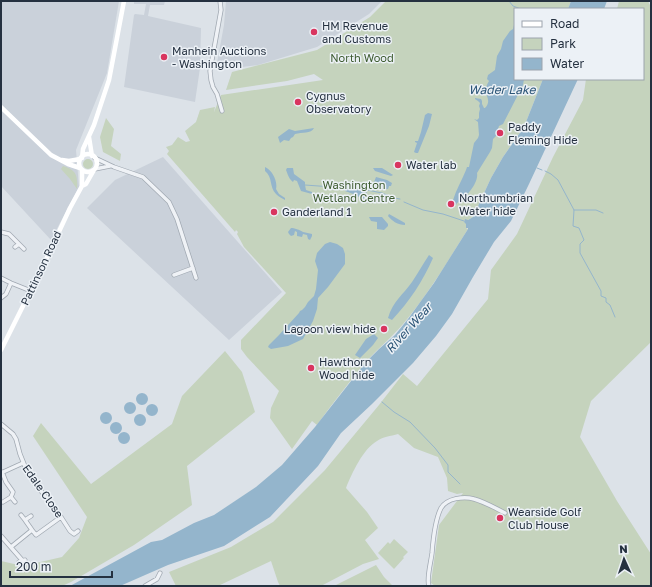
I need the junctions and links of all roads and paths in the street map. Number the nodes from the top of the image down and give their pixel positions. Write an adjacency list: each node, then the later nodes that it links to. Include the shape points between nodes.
1 (124, 1): 5 (street, via 109,80)
2 (220, 1): 4 (street, via 221,10 210,71)
3 (1, 107): 8 (street, via 51,155)
4 (222, 110)
5 (89, 137): 6 (street); 7 (street)
6 (94, 157): 7 (street, via 86,155); 9 (street); 11 (street, via 97,164)
7 (81, 158): 8 (street); 10 (street, via 79,164)
8 (61, 160): 10 (street)
9 (111, 166): 11 (street); 17 (street, via 143,177 169,202)
10 (82, 169): 11 (street, via 88,172); 12 (street, Pattinson Road)
11 (94, 170): 12 (street, Pattinson Road)
12 (82, 186): 22 (street, Pattinson Road)
13 (1, 232): 14 (street, via 9,234)
14 (19, 244): 15 (street); 16 (street)
15 (15, 247)
16 (24, 249)
17 (193, 268): 18 (street); 20 (street)
18 (174, 275)
19 (1, 278): 21 (street)
20 (196, 278)
21 (11, 283): 22 (street); 23 (street)
22 (31, 291): 24 (street, Pattinson Road)
23 (1, 298)
24 (1, 350)
25 (1, 424): 26 (street, Edale Close, via 16,439)
26 (23, 463): 27 (street); 34 (street, Edale Close, via 28,474)
27 (2, 472): 28 (street, via 13,492)
28 (11, 498): 29 (street); 30 (street)
29 (3, 502)
30 (15, 502)
31 (505, 513): 45 (street, via 469,498 455,499 442,507 433,541 428,578)
32 (21, 515): 35 (street)
33 (31, 516): 35 (street)
34 (61, 517): 36 (street, via 36,535); 38 (street, Edale Close)
35 (25, 520): 36 (street)
36 (32, 530): 41 (street)
37 (78, 531): 38 (street)
38 (74, 534): 40 (street)
39 (1, 536): 41 (street)
40 (72, 538)
41 (11, 547): 42 (street)
42 (22, 561)
43 (160, 573): 44 (street, via 157,579)
44 (145, 586)
45 (430, 586)

